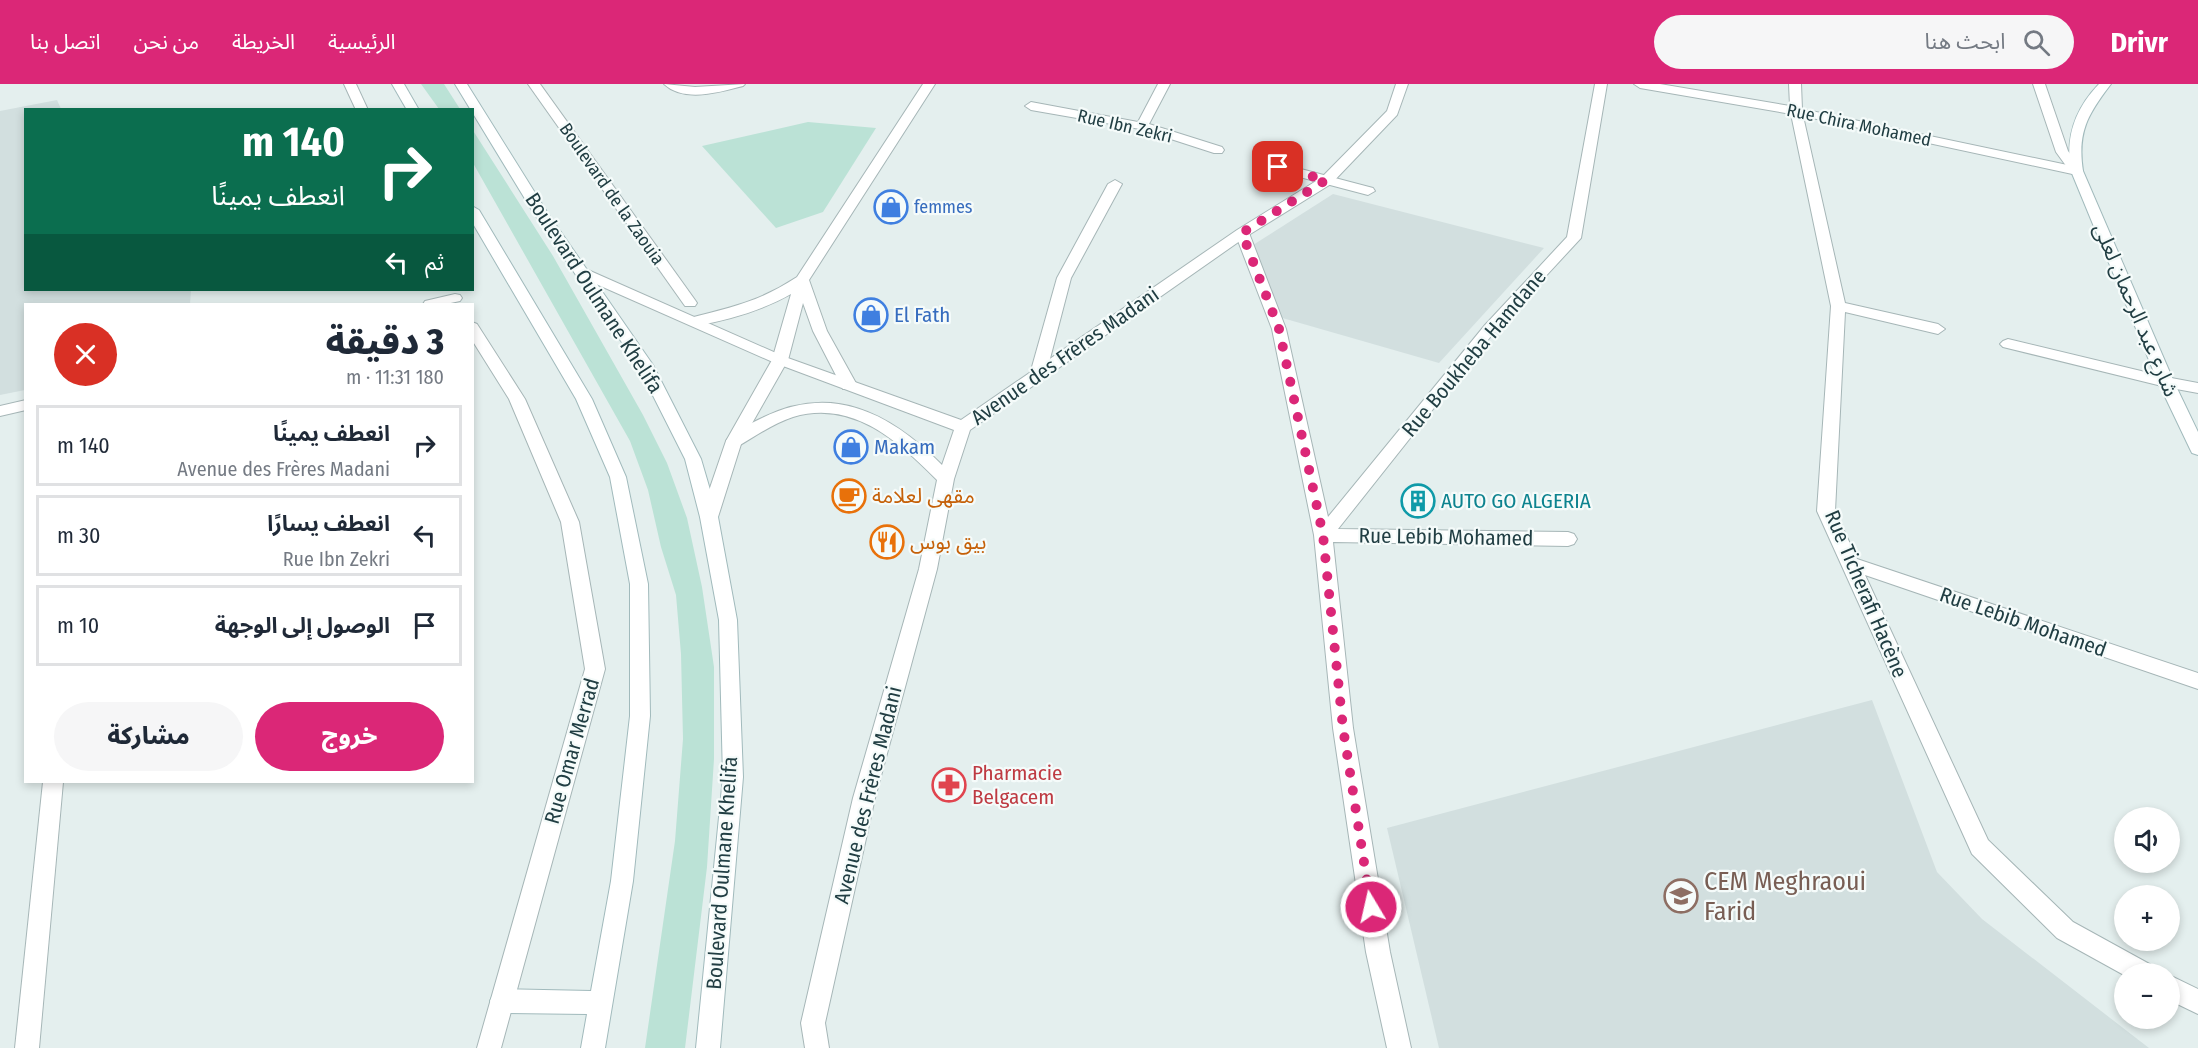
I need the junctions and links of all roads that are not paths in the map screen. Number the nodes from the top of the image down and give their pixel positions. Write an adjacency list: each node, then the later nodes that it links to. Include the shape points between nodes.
1 (350, 84): 16 (street)
2 (398, 84): 17 (street)
3 (461, 84): 28 (street, Boulevard Oulmane Khelifa, via 540,212)
4 (534, 84): 32 (street, Boulevard de la Zaouia)
5 (670, 84): 6 (street, via 680,90 698,92)
6 (739, 84)
7 (929, 84): 29 (street)
8 (1164, 84): 19 (street)
9 (1402, 84): 23 (street, Avenue des Frères Madani, via 1393,112)
10 (1600, 84): 50 (street, Rue Boukheba Hamdane, via 1574,238 1490,328)
11 (1640, 84): 18 (street, Rue Chira Mohamed)
12 (1796, 84): 18 (street, Rue Ticherafi Hacène)
13 (2039, 84): 22 (street, via 2062,152)
14 (2105, 84): 22 (street, via 2082,112 2074,158)
15 (1031, 106): 19 (street, Rue Ibn Zekri)
16 (361, 108)
17 (412, 108)
18 (1796, 111): 22 (street, Rue Chira Mohamed); 33 (street, Rue Ticherafi Hacène)
19 (1142, 126): 20 (street, Rue Ibn Zekri)
20 (1218, 150)
21 (1278, 167): 23 (street)
22 (2077, 171): 40 (street, شارع عبد الرحمان لعلى)
23 (1326, 180): 25 (street); 27 (street, Avenue des Frères Madani)
24 (1115, 184): 39 (street, via 1064,279)
25 (1368, 191)
26 (474, 213): 59 (street, via 584,399 618,477 639,584 640,716 622,880)
27 (1242, 233): 39 (street, Avenue des Frères Madani); 50 (street, via 1279,329)
28 (583, 273): 34 (street); 49 (street, Boulevard Oulmane Khelifa, via 645,365 688,448)
29 (802, 280): 34 (street, via 756,307); 38 (street); 41 (street, via 819,331)
30 (455, 297): 31 (street)
31 (434, 303)
32 (690, 303)
33 (1838, 306): 35 (street); 52 (street, Rue Ticherafi Hacène, via 1826,511)
34 (695, 321): 38 (street)
35 (1938, 329)
36 (474, 330): 57 (street, Rue Omar Merrad, via 516,399 570,522 595,669)
37 (2008, 344): 40 (street)
38 (780, 360): 41 (street); 46 (street)
39 (1038, 374): 45 (street, Avenue des Frères Madani)
40 (2166, 382): 42 (street); 47 (street, شارع عبد الرحمان لعلى)
41 (849, 385): 45 (street)
42 (2198, 388)
43 (24, 405): 44 (street)
44 (0, 411)
45 (963, 427): 48 (street, Avenue des Frères Madani)
46 (734, 441): 48 (street, via 790,412 831,409 879,422 902,437); 49 (street)
47 (2198, 448)
48 (946, 479): 64 (street, Avenue des Frères Madani, via 928,569 864,798 813,1023)
49 (709, 517): 63 (street, Boulevard Oulmane Khelifa, via 728,620 733,777)
50 (1323, 535): 51 (street, Rue Lebib Mohamed); 65 (street, via 1343,728 1378,952)
51 (1568, 539)
52 (1849, 563): 53 (street, Rue Lebib Mohamed); 55 (street, Rue Ticherafi Hacène, via 1980,847 2065,930)
53 (2198, 681)
54 (53, 783): 60 (street)
55 (2125, 963)
56 (2180, 993): 58 (street)
57 (502, 1001): 59 (street); 61 (street, Rue Omar Merrad)
58 (2198, 1002)
59 (602, 1003): 62 (street)
60 (27, 1048)
61 (489, 1048)
62 (593, 1048)
63 (708, 1048)
64 (817, 1048)
65 (1399, 1048)

